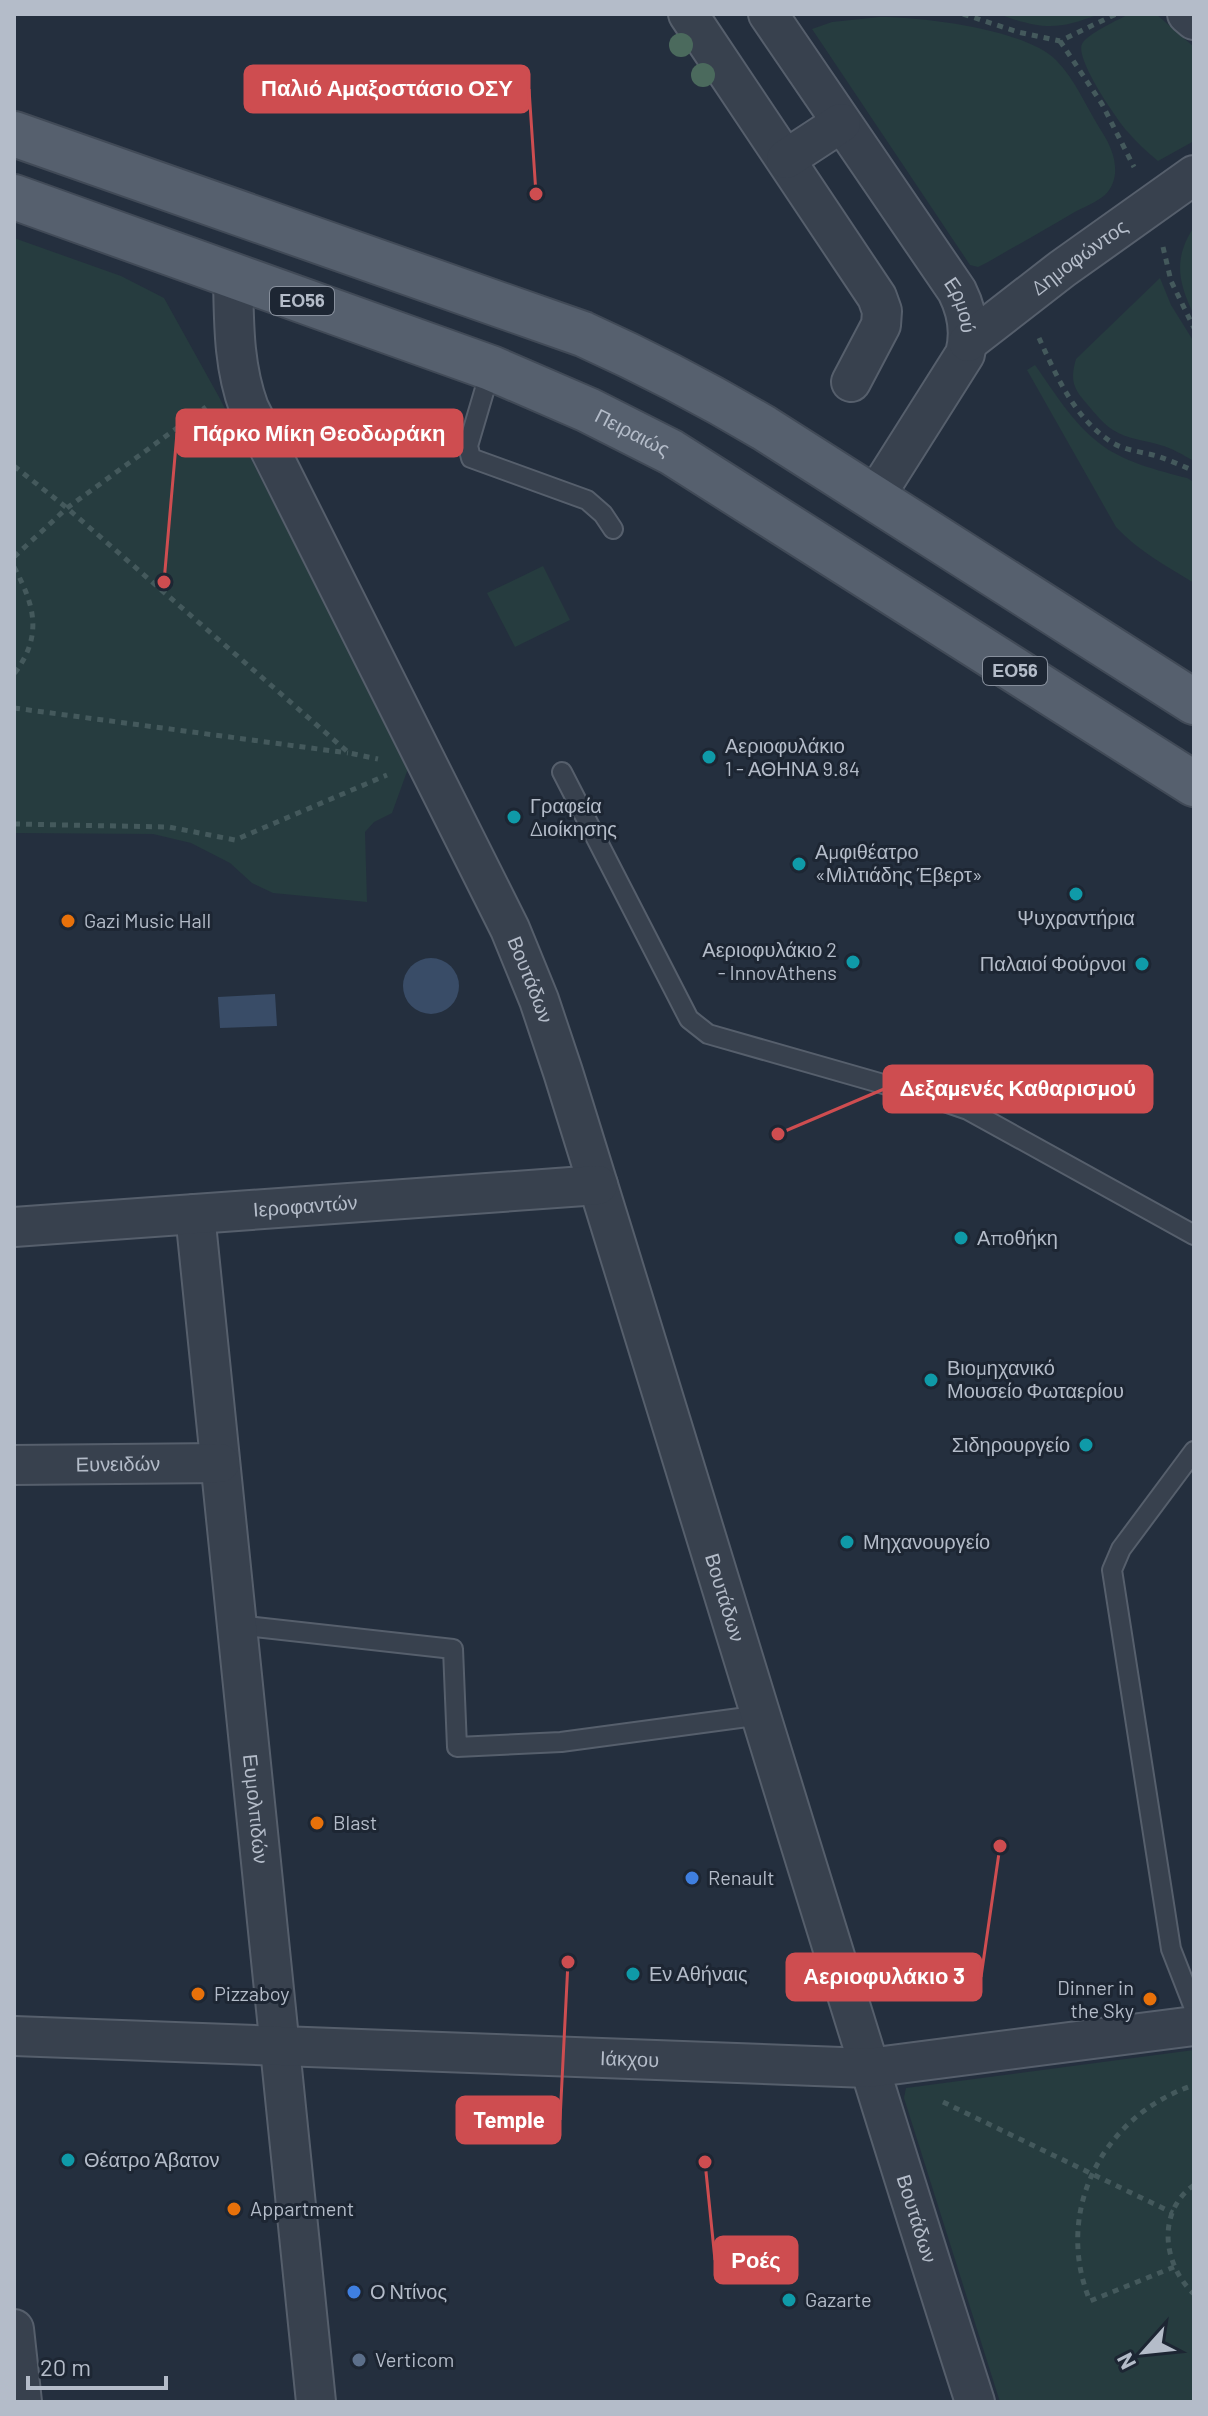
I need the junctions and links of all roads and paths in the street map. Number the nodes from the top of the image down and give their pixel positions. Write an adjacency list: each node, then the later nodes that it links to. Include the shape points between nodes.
1 (688, 14): 10 (street)
2 (768, 14): 8 (street, Ερμού)
3 (963, 14): 7 (path)
4 (1116, 14): 7 (path)
5 (1187, 14): 6 (street)
6 (1194, 20)
7 (1060, 41): 13 (path, via 1102,104)
8 (841, 123): 10 (street); 17 (street, Ερμού, via 957,291)
9 (14, 134): 23 (main road, via 583,334 704,393)
10 (786, 159): 19 (street, via 882,311 881,325)
11 (1194, 175): 13 (street, Δημοφώντος)
12 (14, 197): 14 (main road, Πειραιώς / ΕΟ56)
13 (1151, 205): 15 (street, Δημοφώντος); 16 (path, via 1171,281)
14 (233, 277): 18 (main road, Πειραιώς / ΕΟ56); 20 (street, Βουτάδων)
15 (1021, 301): 17 (street, Δημοφώντος); 22 (path, via 1060,383 1097,430 1113,443)
16 (1194, 328)
17 (968, 342): 23 (street, Ερμού)
18 (491, 368): 25 (lane, via 468,446 471,458 587,500); 34 (main road, Πειραιώς / ΕΟ56, via 671,452)
19 (851, 382)
20 (241, 386): 24 (path); 32 (street, Βουτάδων)
21 (14, 466): 24 (path)
22 (1194, 471)
23 (874, 498): 29 (main road)
24 (67, 508): 26 (path); 31 (path)
25 (613, 529)
26 (14, 557)
27 (14, 567): 28 (path, via 28,593 34,629)
28 (14, 674)
29 (1194, 702)
30 (14, 708): 31 (path)
31 (349, 753): 32 (path)
32 (417, 762): 35 (path, via 235,840 169,827); 36 (street, Βουτάδων, via 516,943)
33 (562, 772): 39 (lane, via 689,1019 700,1030 968,1110)
34 (1194, 784)
35 (14, 824)
36 (598, 1185): 37 (street, Ιεροφαντών); 44 (street, Βουτάδων)
37 (195, 1214): 38 (street, Ιεροφαντών); 41 (street, Ευμολπιδών)
38 (14, 1227)
39 (1194, 1235)
40 (1194, 1451): 45 (lane, via 1121,1549 1112,1570 1171,1949)
41 (220, 1463): 42 (street, Ευνειδών); 43 (street, Ευμολπιδών)
42 (14, 1465)
43 (237, 1625): 44 (lane, via 453,1649 457,1747 561,1742); 48 (street, Ευμολπιδών)
44 (762, 1715): 49 (street, Βουτάδων)
45 (1194, 2008)
46 (1194, 2026): 49 (street, Ιάκχου)
47 (14, 2036): 48 (street, Ιάκχου)
48 (280, 2045): 49 (street, Ιάκχου); 59 (street, Ευμολπιδών)
49 (868, 2068): 60 (street, Βουτάδων)
50 (1194, 2085): 52 (path, via 1160,2099 1128,2122)
51 (932, 2097): 52 (path)
52 (1093, 2174): 54 (path); 55 (path, via 1078,2223 1080,2264 1090,2301)
53 (1194, 2185): 54 (path)
54 (1173, 2213): 55 (path, via 1168,2230)
55 (1174, 2267): 56 (path)
56 (1194, 2294)
57 (14, 2329): 58 (street)
58 (22, 2402)
59 (316, 2402)
60 (975, 2402)

